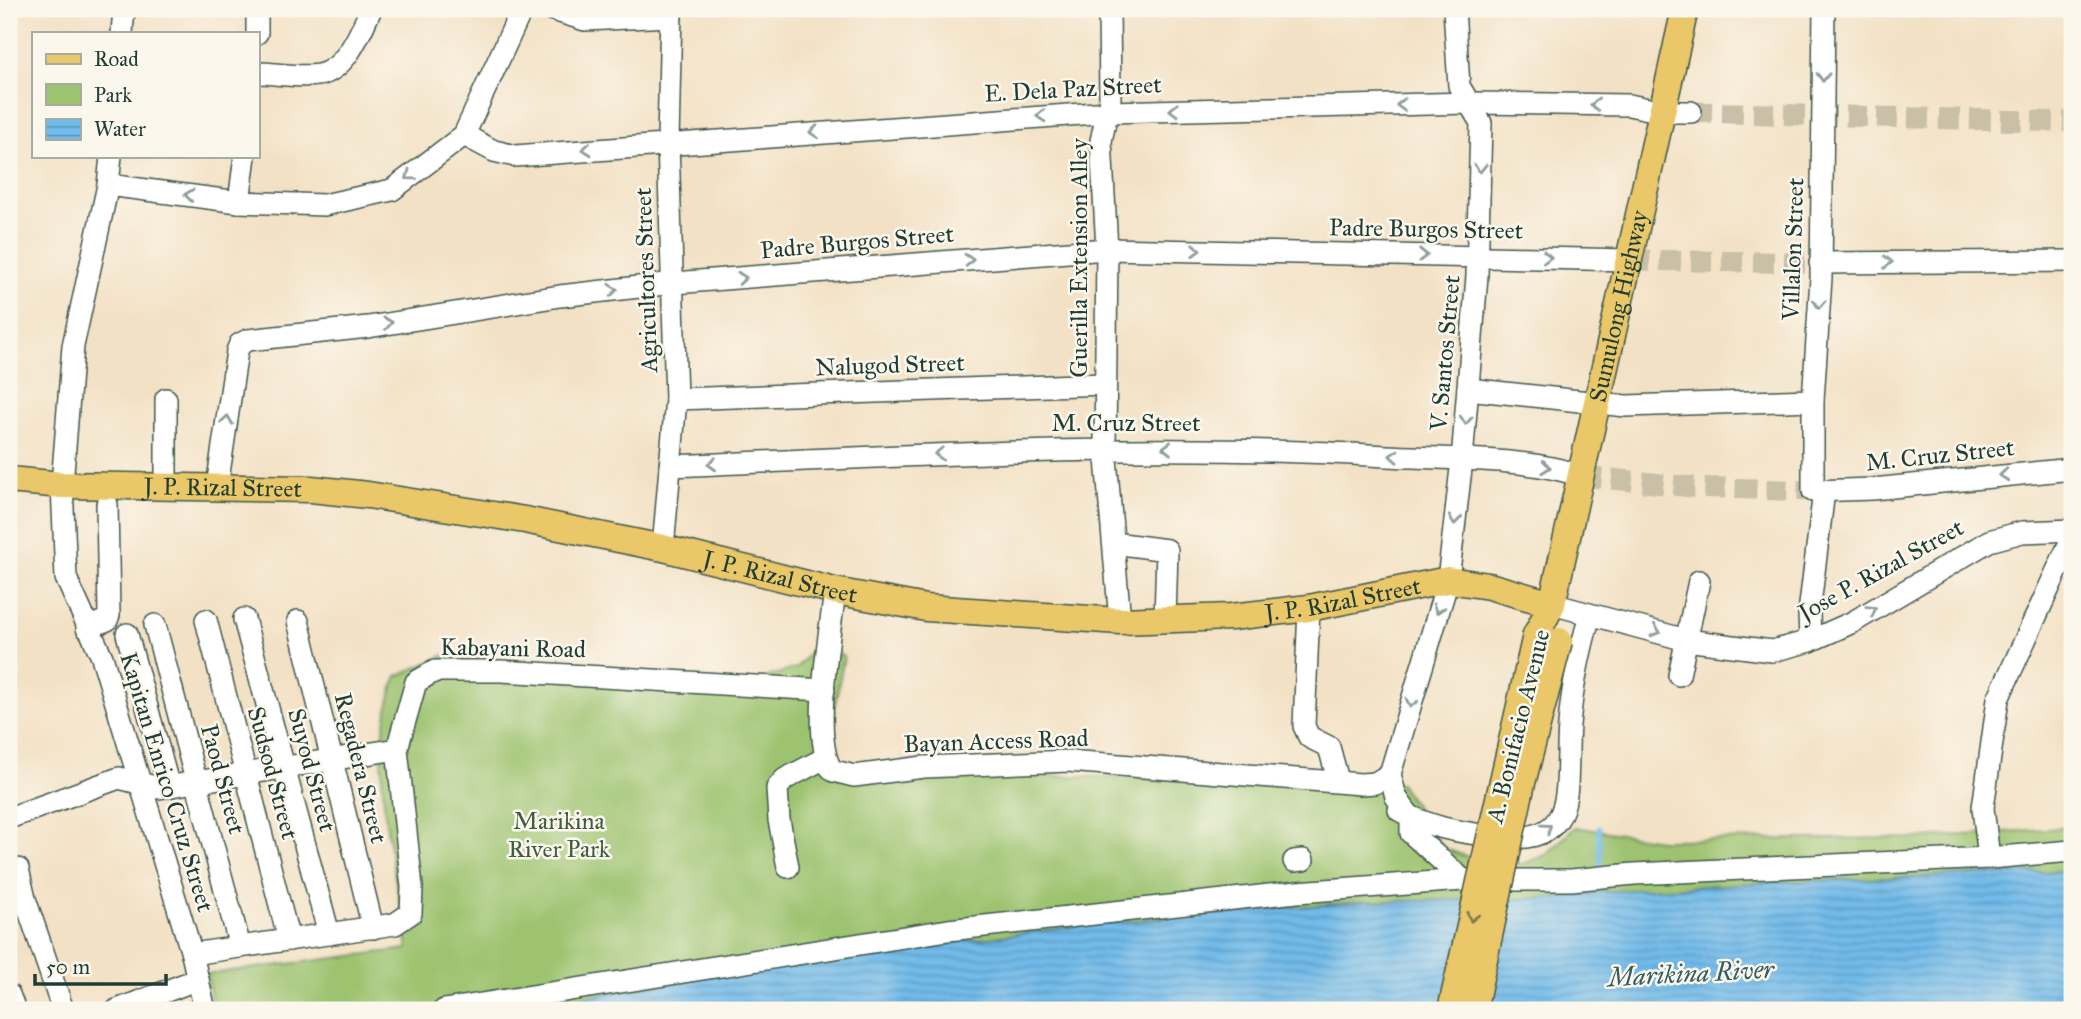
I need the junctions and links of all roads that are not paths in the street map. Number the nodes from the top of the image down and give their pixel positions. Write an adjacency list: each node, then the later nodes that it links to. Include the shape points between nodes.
1 (124, 9): 11 (street)
2 (257, 9): 12 (street)
3 (371, 9): 13 (street, via 359,37 336,67 320,75)
4 (522, 9): 18 (street)
5 (550, 9): 10 (street, via 585,20)
6 (1109, 9): 15 (street, Guerilla Extension Alley)
7 (1454, 9): 14 (street, V. Santos Street, via 1460,86)
8 (1685, 9): 16 (main road, Sumulong Highway)
9 (1824, 9): 28 (street, Villalon Street, one-way to 28)
10 (671, 12): 19 (street, Agricultores Street)
11 (122, 32)
12 (257, 32)
13 (259, 73)
14 (1469, 103): 15 (street, E. Dela Paz Street, one-way to 15); 16 (street, E. Dela Paz Street, one-way to 14, via 1629,106); 25 (street, V. Santos Street, one-way to 25, via 1481,123)
15 (1109, 112): 19 (street, E. Dela Paz Street, one-way to 19); 24 (street, Guerilla Extension Alley, via 1101,141)
16 (1663, 112): 17 (street, E. Dela Paz Street); 26 (main road, Sumulong Highway)
17 (1691, 112)
18 (464, 135): 19 (street, E. Dela Paz Street, one-way to 18, via 515,156); 23 (street, one-way to 23, via 392,190 324,205)
19 (668, 142): 29 (street, Agricultores Street)
20 (111, 158): 22 (street, Kapitan Enrico Cruz Street)
21 (245, 158): 23 (street)
22 (108, 185): 23 (street, one-way to 22); 42 (street, Kapitan Enrico Cruz Street, via 73,346)
23 (239, 201)
24 (1107, 249): 25 (street, Padre Burgos Street, one-way to 25); 29 (street, Padre Burgos Street, one-way to 24); 30 (street, Guerilla Extension Alley)
25 (1478, 256): 26 (street, Padre Burgos Street, one-way to 26); 31 (street, V. Santos Street)
26 (1629, 260): 35 (main road, Sumulong Highway)
27 (2072, 261): 28 (street, one-way to 27)
28 (1820, 262): 34 (street, Villalon Street, one-way to 34)
29 (674, 283): 33 (street, Agricultores Street); 44 (street, Padre Burgos Street, one-way to 29, via 237,351 248,340)
30 (1105, 384): 33 (street, Nalugod Street); 36 (street, Guerilla Extension Alley)
31 (1468, 389): 35 (street); 37 (street, V. Santos Street, one-way to 37)
32 (166, 399): 43 (street)
33 (676, 399): 38 (street, Agricultores Street)
34 (1813, 400): 35 (street, via 1652,405); 45 (street, Villalon Street)
35 (1597, 401): 40 (main road, Sumulong Highway)
36 (1105, 447): 37 (street, M. Cruz Street, one-way to 36, via 1296,450); 38 (street, M. Cruz Street, one-way to 38); 49 (street, Guerilla Extension Alley)
37 (1462, 460): 40 (street, M. Cruz Street, one-way to 40, via 1557,468); 51 (street, V. Santos Street, one-way to 51)
38 (670, 466): 50 (street, Agricultores Street)
39 (2072, 469): 45 (street, M. Cruz Street, one-way to 45)
40 (1581, 476): 55 (main road, Sumulong Highway)
41 (9, 480): 42 (main road, J. P. Rizal Street)
42 (62, 485): 43 (main road, J. P. Rizal Street); 64 (street, Kapitan Enrico Cruz Street, via 66,578)
43 (166, 487): 44 (main road, J. P. Rizal Street)
44 (217, 487): 50 (main road, J. P. Rizal Street, via 368,495)
45 (1818, 491): 68 (street, Villalon Street)
46 (107, 504): 64 (street, via 110,615)
47 (2072, 530): 68 (street, Jose P. Rizal Street, one-way to 47, via 1853,622 1989,541 2022,532)
48 (2072, 538): 53 (street, via 2065,550)
49 (1114, 543): 60 (street, via 1167,550); 62 (street, Guerilla Extension Alley)
50 (663, 548): 54 (main road, J. P. Rizal Street)
51 (1447, 580): 55 (main road, J. P. Rizal Street, via 1489,586); 56 (main road, J. P. Rizal Street); 76 (street, V. Santos Street, one-way to 76)
52 (1699, 581): 67 (street)
53 (2063, 584): 87 (street, via 1998,699 1983,808)
54 (835, 591): 62 (main road, J. P. Rizal Street, via 926,608); 70 (street)
55 (1552, 604): 57 (street, Jose P. Rizal Street); 66 (main road, A. Bonifacio Avenue)
56 (1310, 608): 60 (main road, J. P. Rizal Street); 77 (street, via 1304,726 1309,737 1329,747)
57 (1590, 615): 67 (street, Jose P. Rizal Street, one-way to 67); 83 (street, one-way to 57, via 1536,836 1562,812 1568,795 1569,724)
58 (244, 619): 74 (street, Suyod Street)
59 (206, 620): 75 (street, Sudsod Street)
60 (1166, 620): 62 (main road, J. P. Rizal Street)
61 (298, 621): 73 (street, Regadera Street)
62 (1120, 621)
63 (155, 625): 78 (street, Paod Street)
64 (87, 628): 79 (street, Kapitan Enrico Cruz Street, via 102,657)
65 (127, 634): 80 (street)
66 (1548, 638): 103 (main road, A. Bonifacio Avenue, one-way to 103, bridge); 104 (main road, A. Bonifacio Avenue, bridge)
67 (1686, 640): 68 (street, Jose P. Rizal Street, via 1772,651); 69 (street)
68 (1810, 641)
69 (1679, 675)
70 (824, 690): 71 (street, Kabayani Road, via 435,671 416,682); 72 (street)
71 (397, 749): 73 (street); 92 (street, Kabayani Road, via 411,913 395,925)
72 (825, 758): 77 (street, Bayan Access Road, via 834,772 853,776 924,767 1068,761); 88 (street, via 777,788)
73 (332, 760): 74 (street); 92 (street, Regadera Street)
74 (285, 767): 75 (street); 93 (street, Suyod Street)
75 (246, 774): 78 (street); 94 (street, Sudsod Street)
76 (1390, 774): 77 (street, Bayan Access Road, via 1376,783); 82 (street, via 1396,797)
77 (1341, 780): 82 (street, Bayan Access Road)
78 (197, 781): 80 (street); 95 (street, Paod Street)
79 (141, 784): 80 (street); 81 (street, via 119,778); 96 (street, Kapitan Enrico Cruz Street)
80 (169, 786)
81 (9, 818)
82 (1411, 818): 83 (street); 84 (street, via 1411,833)
83 (1498, 837): 91 (street)
84 (1432, 850): 86 (street); 90 (street)
85 (2072, 850): 87 (street)
86 (1406, 852)
87 (1989, 858): 91 (street, via 1571,880)
88 (789, 867)
89 (18, 869): 99 (street)
90 (1462, 880): 91 (street); 102 (street, via 1297,892 948,930)
91 (1490, 880)
92 (373, 928): 93 (street)
93 (329, 934): 94 (street)
94 (289, 940): 95 (street)
95 (240, 947): 96 (street)
96 (195, 968): 100 (street); 101 (street, Kapitan Enrico Cruz Street)
97 (9, 995): 98 (street)
98 (15, 1010)
99 (63, 1010)
100 (117, 1010)
101 (205, 1010)
102 (444, 1010)
103 (1451, 1010)
104 (1473, 1010)

